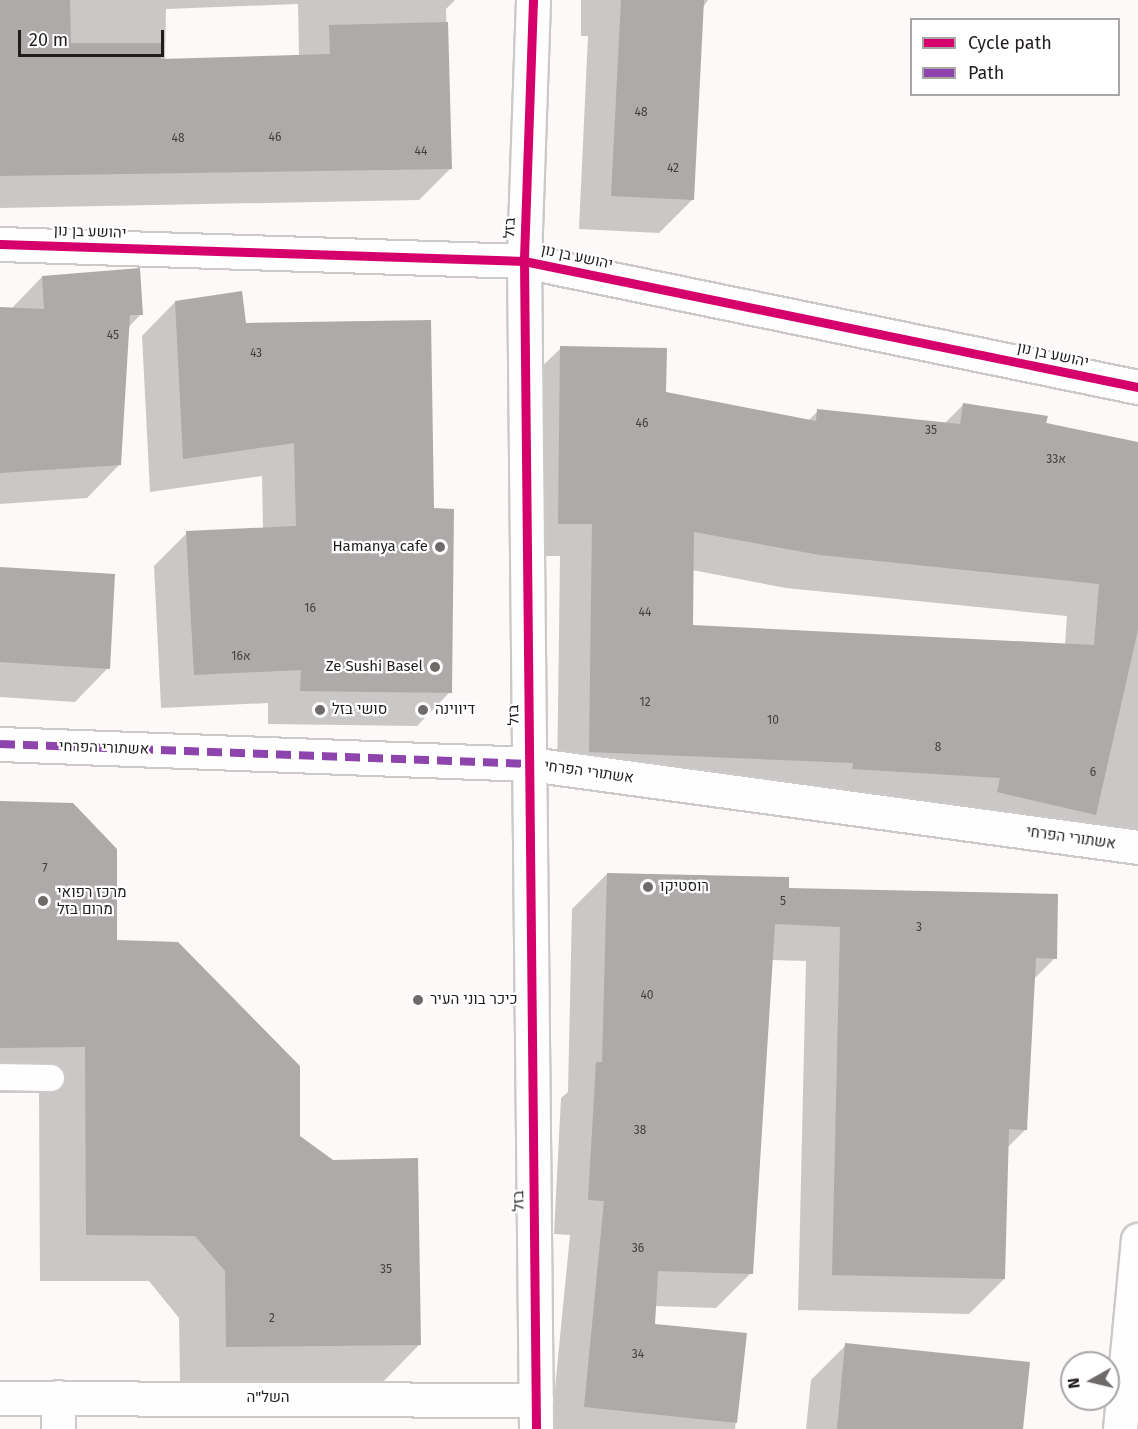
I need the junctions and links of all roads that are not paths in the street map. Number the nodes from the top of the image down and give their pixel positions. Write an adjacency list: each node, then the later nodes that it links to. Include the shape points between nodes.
1 (533, 0): 3 (street, בזל)
2 (0, 244): 3 (street, יהושע בן נון)
3 (524, 261): 4 (street, יהושע בן נון); 6 (street, בזל)
4 (1138, 387)
5 (0, 744): 6 (street, אשתורי הפרחי)
6 (530, 764): 7 (street, אשתורי הפרחי); 13 (street, בזל)
7 (1138, 847)
8 (0, 1077): 9 (lane)
9 (51, 1078)
10 (1138, 1240): 14 (street)
11 (0, 1398): 12 (street, השל"ה)
12 (58, 1413): 13 (street, השל"ה)
13 (536, 1414)
14 (1120, 1429)

